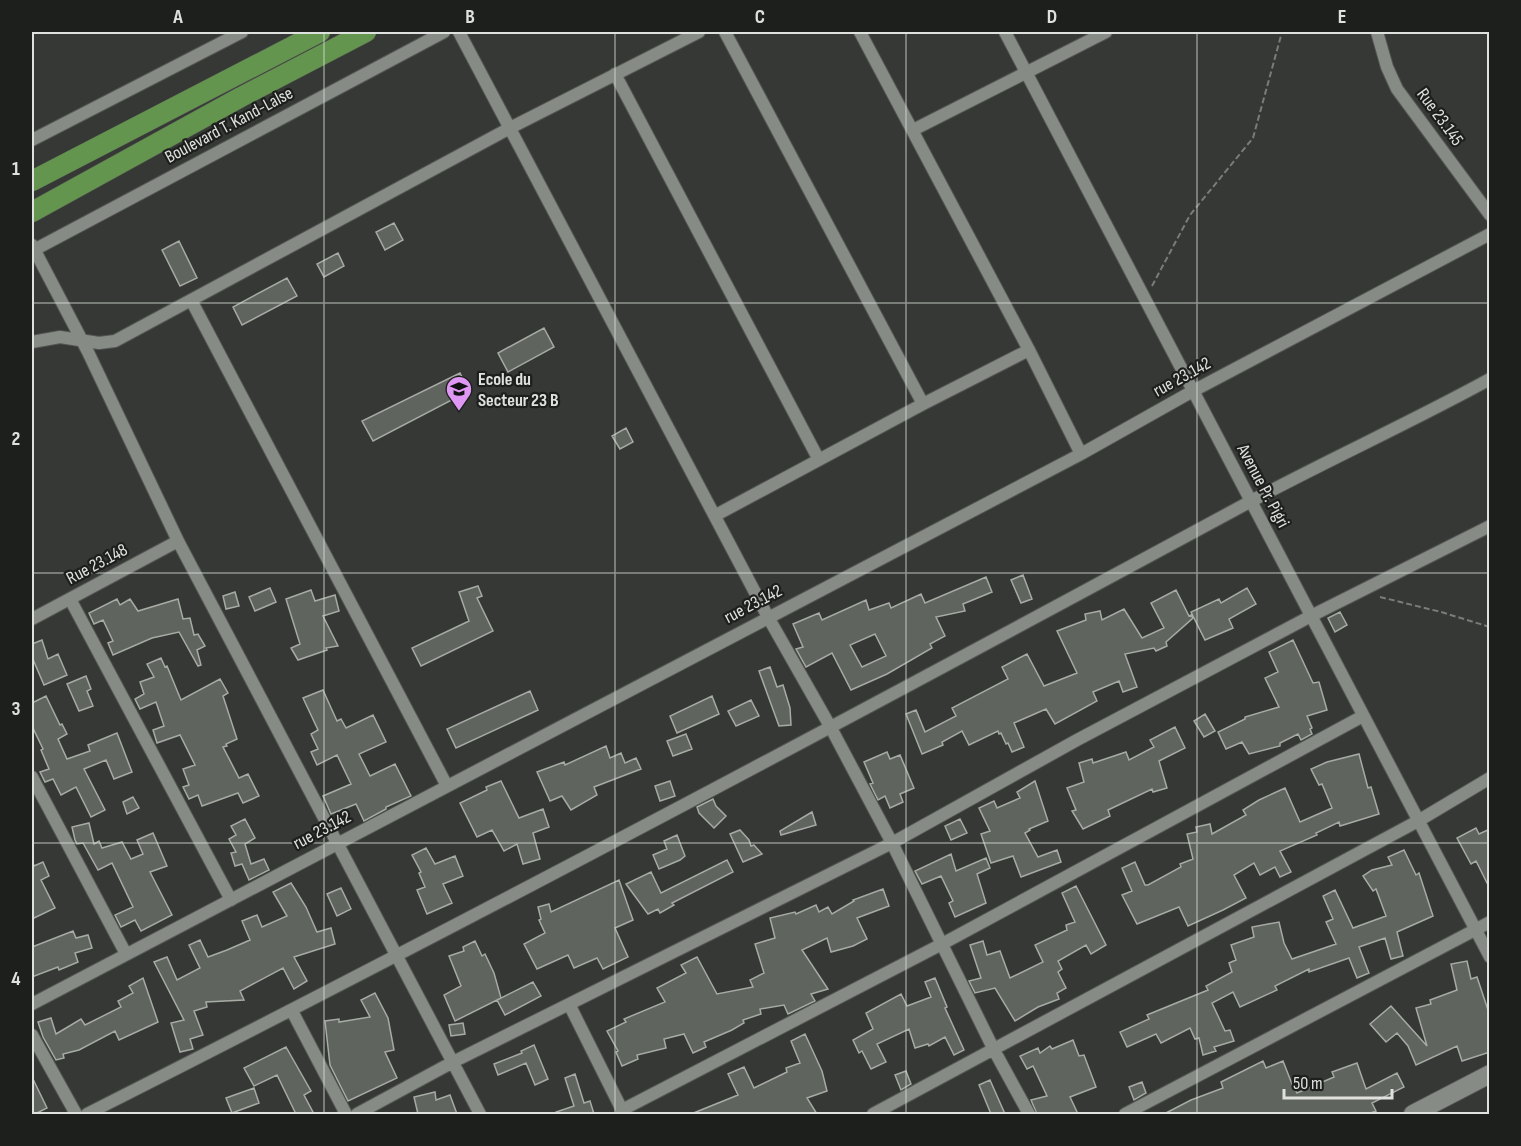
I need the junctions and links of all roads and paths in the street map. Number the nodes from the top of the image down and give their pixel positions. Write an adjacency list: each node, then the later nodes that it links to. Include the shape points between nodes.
1 (242, 32): 17 (street)
2 (320, 32): 18 (main road)
3 (366, 32): 19 (main road)
4 (444, 32): 22 (street, Boulevard T. Kand-Lalse)
5 (459, 32): 15 (street)
6 (699, 32): 14 (street)
7 (725, 32): 30 (street)
8 (860, 32): 16 (street)
9 (1005, 32): 13 (street, Avenue Pr. Pigri)
10 (1106, 32): 13 (street)
11 (1282, 32): 24 (path, via 1253,138 1190,215)
12 (1377, 32): 20 (street, Rue 23.145, via 1397,89)
13 (1027, 72): 16 (street); 24 (street, Avenue Pr. Pigri)
14 (615, 74): 15 (street); 32 (street)
15 (510, 128): 23 (street); 34 (street)
16 (913, 130): 27 (street)
17 (32, 140)
18 (32, 181)
19 (32, 212)
20 (1490, 215)
21 (1490, 234): 29 (street, rue 23.142)
22 (32, 248): 25 (street)
23 (190, 300): 25 (street, via 115,340); 47 (street)
24 (1145, 300): 29 (street, Avenue Pr. Pigri)
25 (82, 340): 26 (street, via 60,337); 36 (street)
26 (32, 342)
27 (1029, 350): 30 (street); 31 (street)
28 (1490, 379): 33 (street)
29 (1193, 391): 31 (street, rue 23.142); 33 (street, Avenue Pr. Pigri)
30 (923, 404): 32 (street)
31 (1081, 454): 39 (street, rue 23.142)
32 (819, 460): 34 (street)
33 (1251, 501): 40 (street, Avenue Pr. Pigri); 44 (street)
34 (716, 515): 39 (street)
35 (1490, 526): 37 (street)
36 (178, 541): 38 (street, Rue 23.148); 49 (street)
37 (1359, 592): 40 (street); 42 (path)
38 (70, 599): 41 (street, Rue 23.148); 51 (street)
39 (768, 616): 44 (street); 47 (street, rue 23.142)
40 (1311, 616): 43 (street, Avenue Pr. Pigri); 50 (street)
41 (32, 619)
42 (1490, 627)
43 (1364, 716): 48 (street, Avenue Pr. Pigri); 54 (street)
44 (831, 728): 50 (street); 56 (street)
45 (32, 777): 55 (street)
46 (1490, 778): 48 (street)
47 (447, 786): 49 (street, rue 23.142)
48 (1418, 821): 53 (street, Avenue Pr. Pigri); 62 (street)
49 (337, 842): 51 (street, rue 23.142); 56 (street)
50 (892, 843): 54 (street); 59 (street)
51 (231, 900): 55 (street, rue 23.142)
52 (1490, 922): 53 (street)
53 (1475, 930): 57 (street, Avenue Pr. Pigri); 73 (street)
54 (942, 944): 62 (street); 65 (street)
55 (126, 954): 58 (street, rue 23.142)
56 (395, 955): 60 (street); 63 (street)
57 (1490, 957)
58 (32, 1004)
59 (570, 1006): 63 (street); 65 (street)
60 (292, 1011): 67 (street); 68 (street)
61 (32, 1035): 66 (street)
62 (994, 1050): 71 (street); 72 (street)
63 (453, 1062): 69 (street); 70 (street)
64 (1490, 1074): 74 (street)
65 (623, 1112)
66 (76, 1114)
67 (87, 1114)
68 (346, 1114)
69 (357, 1114)
70 (480, 1114)
71 (873, 1114)
72 (1029, 1114)
73 (1125, 1114)
74 (1413, 1114)

